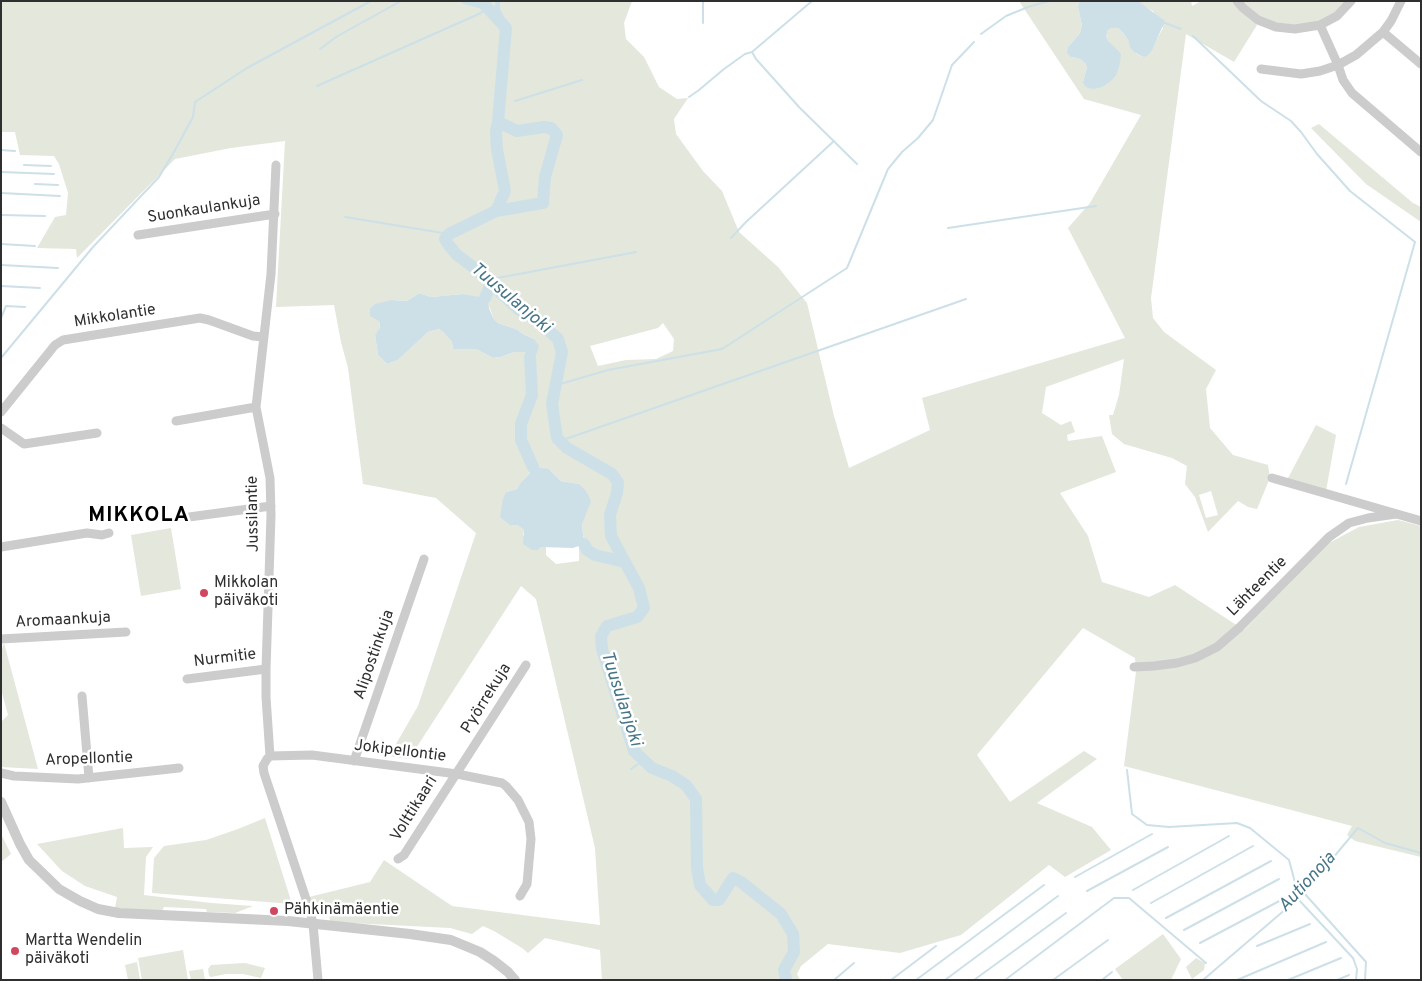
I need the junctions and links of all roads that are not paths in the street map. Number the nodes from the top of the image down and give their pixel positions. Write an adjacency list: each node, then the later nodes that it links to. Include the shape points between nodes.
1 (1237, 1): 4 (street, via 1258,20 1276,27)
2 (1351, 1): 4 (street, via 1337,16)
3 (1401, 1): 5 (street)
4 (1320, 25): 7 (street)
5 (1383, 32): 6 (street); 7 (street, via 1356,55)
6 (1421, 64)
7 (1338, 65): 8 (street, via 1301,74); 9 (street, via 1342,80 1352,93)
8 (1261, 69)
9 (1421, 152)
10 (276, 164): 11 (street, Jussilantie)
11 (274, 214): 12 (street, Suonkaulankuja); 13 (street, Jussilantie)
12 (138, 235)
13 (264, 337): 14 (street, Jussilantie); 15 (street, Mikkolantie, via 200,318 59,342)
14 (256, 407): 16 (street); 20 (street, Jussilantie, via 270,478)
15 (1, 412)
16 (176, 421)
17 (1, 428): 18 (street, via 24,444)
18 (97, 432)
19 (1272, 478): 21 (street, Lähteentie)
20 (271, 506): 22 (street); 31 (street, Jussilantie)
21 (1396, 514): 23 (street, Lähteentie); 30 (street, Lähteentie, via 1349,523 1329,537 1240,628 1216,646 1195,658 1177,663)
22 (189, 517)
23 (1421, 521)
24 (109, 533): 25 (street, via 87,533)
25 (1, 547)
26 (424, 559): 35 (street, Alipostinkuja)
27 (126, 632): 28 (street, Aromaankuja)
28 (1, 639)
29 (526, 665): 38 (street, Pyörrekuja)
30 (1134, 667)
31 (266, 669): 32 (street, Nurmitie); 34 (street, Jussilantie)
32 (187, 679)
33 (82, 696): 39 (street)
34 (270, 756): 35 (street, Jokipellontie, via 312,755); 43 (street, Jussilantie, via 266,759 264,773)
35 (354, 761): 38 (street, Jokipellontie)
36 (179, 768): 39 (street, Aropellontie)
37 (1, 773): 39 (street, Aropellontie)
38 (457, 774): 41 (street, Volttikaari, via 404,855); 42 (street, Jokipellontie, via 502,783 518,800 529,822 531,839 527,884)
39 (89, 778)
40 (1, 802): 43 (street, via 29,860 59,888 98,909)
41 (398, 859)
42 (520, 896)
43 (313, 924): 44 (street, Jussilantie); 45 (street, via 451,940 480,952)
44 (318, 980)
45 (515, 980)

